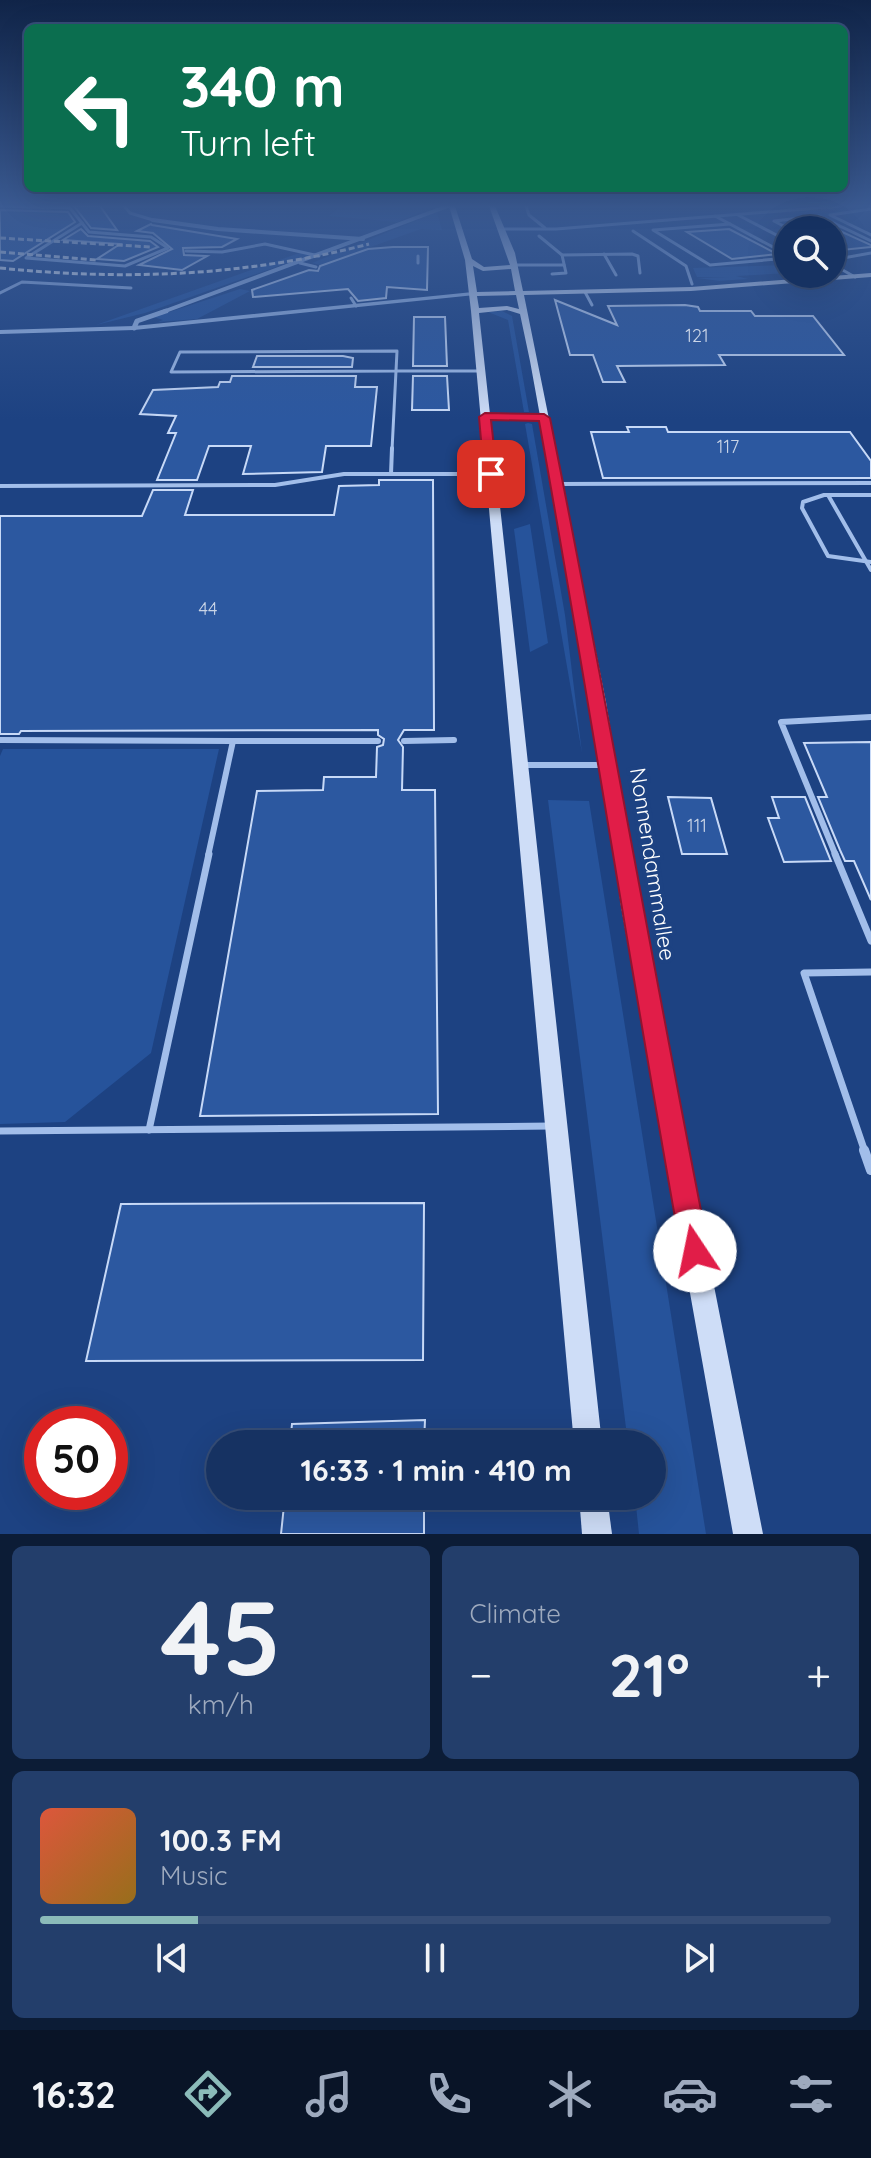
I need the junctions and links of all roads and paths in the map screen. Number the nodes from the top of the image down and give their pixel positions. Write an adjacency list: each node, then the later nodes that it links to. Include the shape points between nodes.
1 (259, 278): 18 (street, via 137,321)
2 (471, 278): 12 (main road)
3 (515, 278): 9 (main road, Nonnendammallee)
4 (690, 278): 6 (lane)
5 (848, 278): 7 (main road)
6 (692, 284): 7 (main road); 9 (main road)
7 (730, 287): 10 (main road)
8 (131, 288): 11 (lane, via 22,282)
9 (517, 290): 10 (main road); 12 (main road); 17 (main road, Nonnendammallee)
10 (585, 292): 14 (lane)
11 (0, 293)
12 (473, 294): 15 (street); 16 (main road)
13 (351, 298): 15 (lane)
14 (592, 305)
15 (356, 306): 18 (street)
16 (475, 311): 17 (main road, via 507,308); 20 (main road)
17 (524, 313): 23 (main road, Nonnendammallee)
18 (134, 328): 19 (street)
19 (0, 332)
20 (481, 371): 21 (lane); 22 (main road)
21 (396, 372): 21 (lane, via 240,371 171,372 180,352 397,351); 24 (lane)
22 (485, 417): 23 (lane); 25 (main road)
23 (544, 418): 27 (main road, Nonnendammallee)
24 (391, 474): 25 (lane); 28 (lane, via 344,474 275,485)
25 (491, 474): 39 (main road)
26 (871, 483): 27 (lane)
27 (557, 484): 40 (main road, Nonnendammallee)
28 (0, 486)
29 (828, 495): 30 (lane); 31 (lane); 31 (lane, via 812,497 802,508 828,556)
30 (871, 495)
31 (868, 562): 32 (lane)
32 (871, 570)
33 (871, 717): 41 (lane, via 781,722)
34 (0, 740): 36 (lane)
35 (454, 740): 38 (lane)
36 (233, 741): 37 (lane); 44 (lane)
37 (378, 741)
38 (404, 741)
39 (520, 765): 40 (lane); 43 (main road)
40 (608, 765): 50 (main road, Nonnendammallee)
41 (871, 941)
42 (871, 972): 46 (lane, via 804,973)
43 (555, 1126): 44 (lane); 47 (main road)
44 (149, 1130): 45 (lane)
45 (0, 1131)
46 (871, 1170)
47 (587, 1430)
48 (594, 1510): 49 (main road)
49 (597, 1534)
50 (748, 1534)

